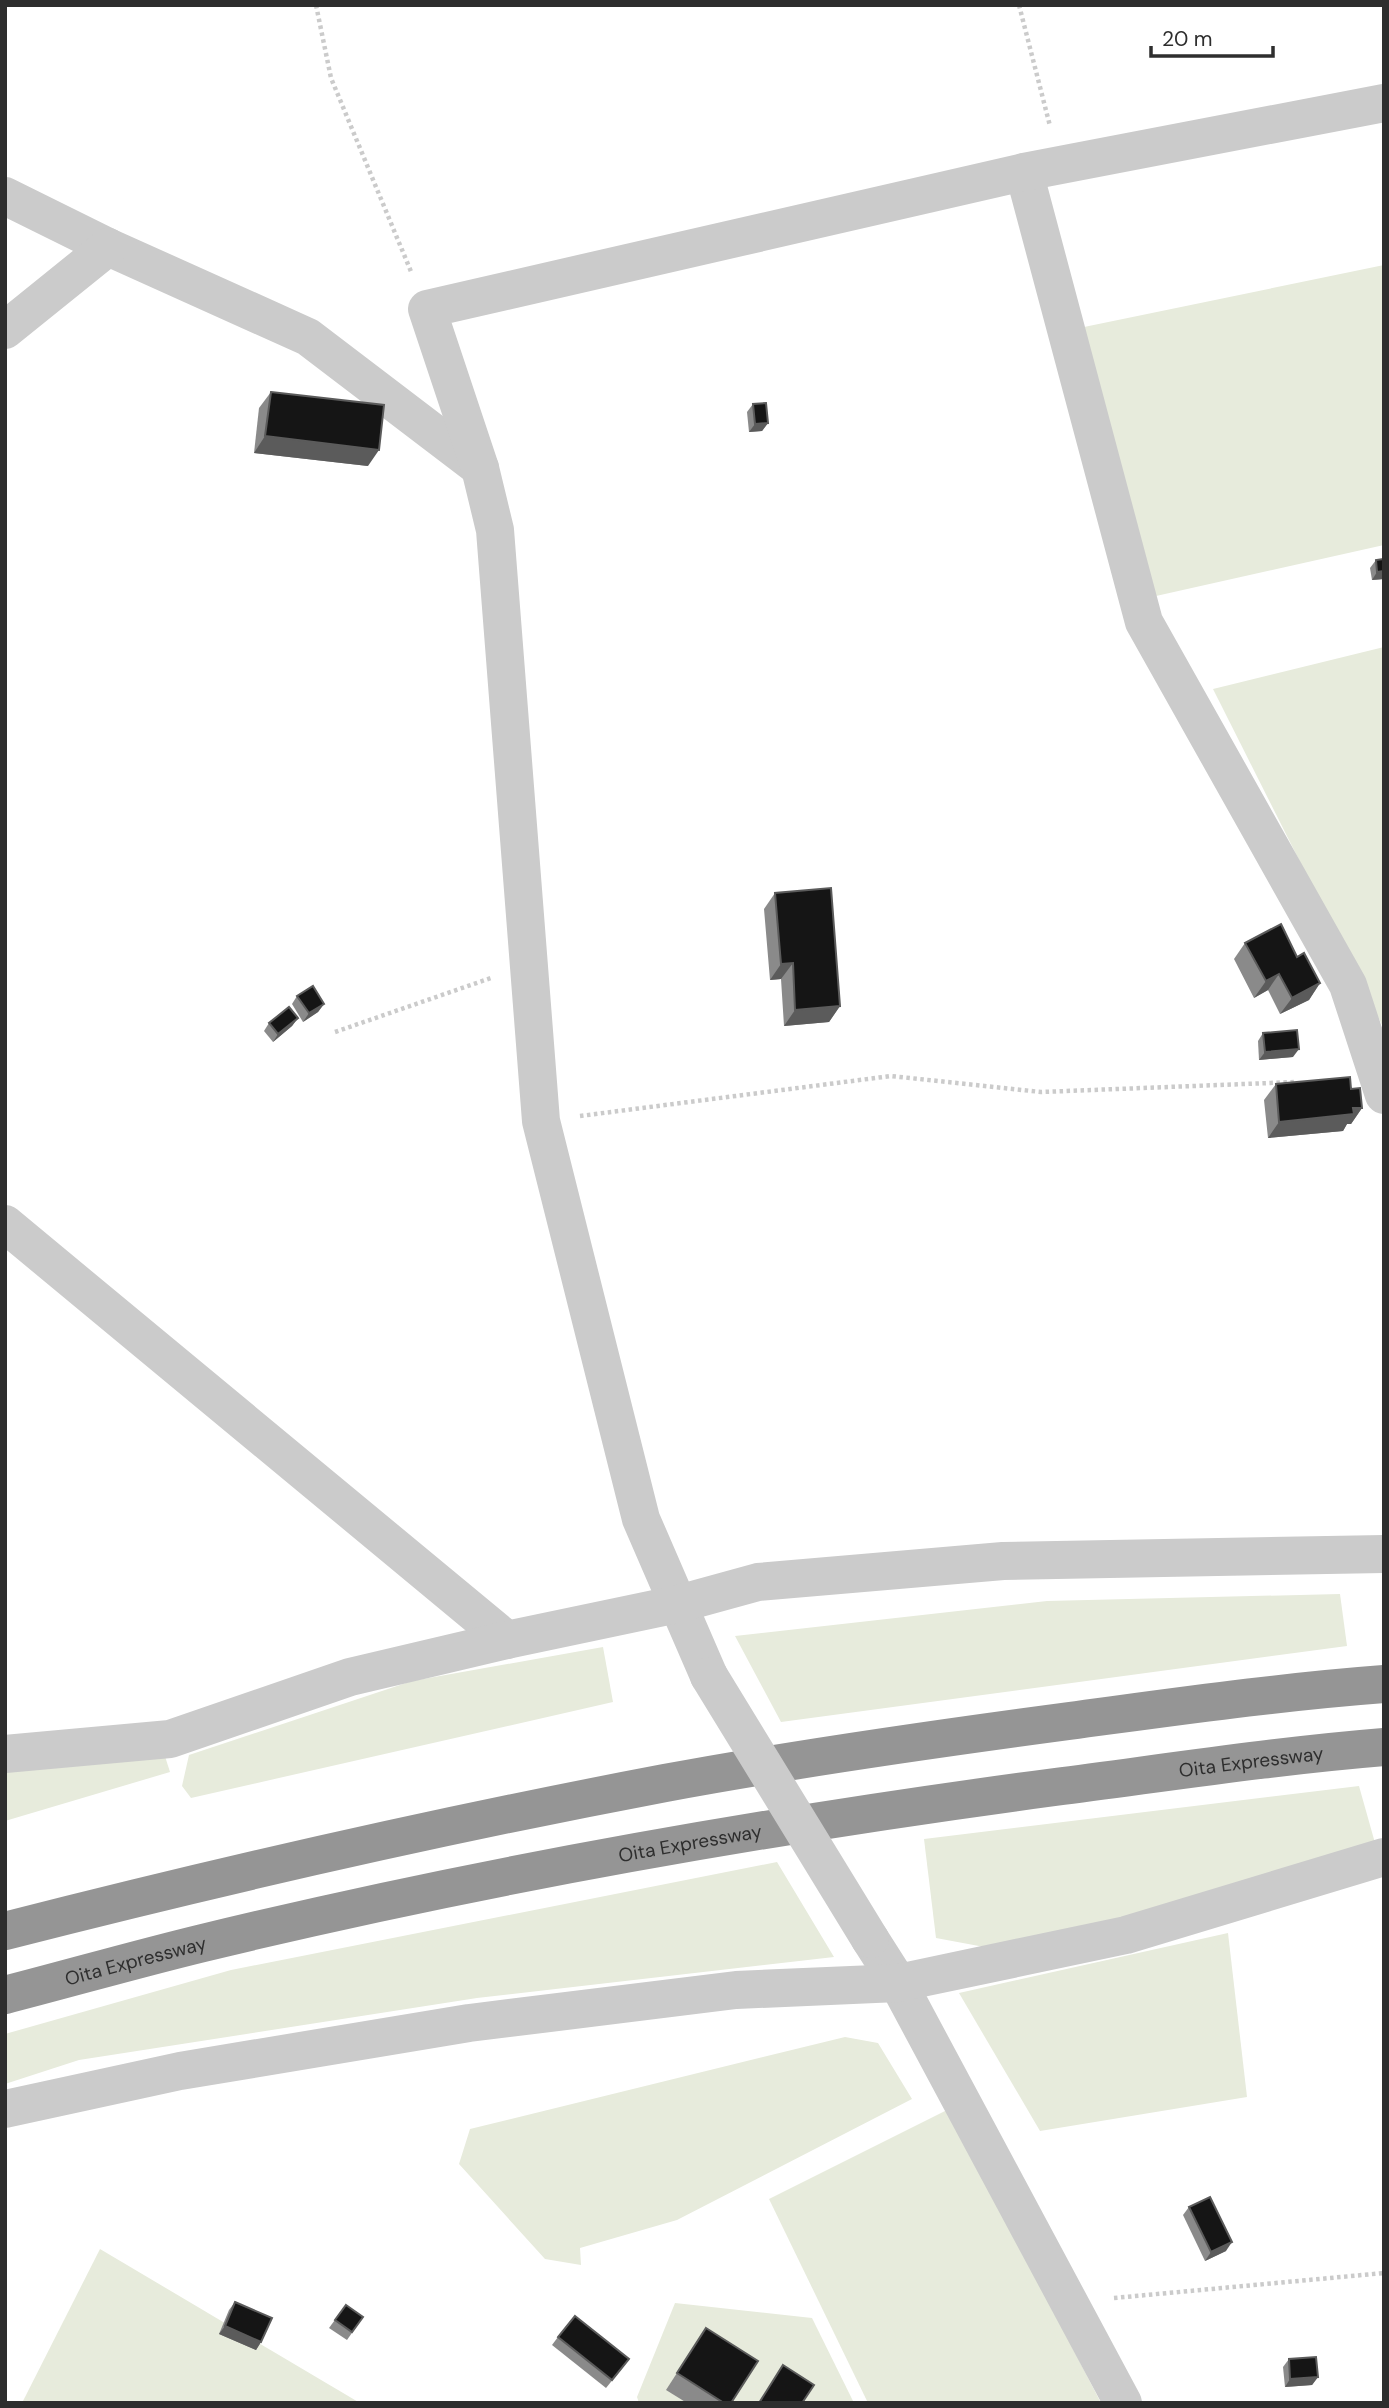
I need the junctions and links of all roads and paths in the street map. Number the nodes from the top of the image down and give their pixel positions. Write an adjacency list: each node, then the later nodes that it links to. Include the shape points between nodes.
1 (316, 5): 7 (path, via 331,78)
2 (1019, 5): 4 (path)
3 (1384, 103): 4 (street)
4 (1042, 169): 7 (street); 13 (street, via 1144,622 1348,985)
5 (5, 196): 6 (street)
6 (108, 247): 8 (street); 9 (street, via 308,337)
7 (427, 309): 9 (street)
8 (5, 331)
9 (480, 468): 10 (street, via 495,530)
10 (529, 965): 11 (path); 14 (street)
11 (335, 1032)
12 (1298, 1082): 14 (path, via 1041,1092 891,1076)
13 (1384, 1095)
14 (541, 1121): 17 (street, via 641,1519)
15 (5, 1224): 18 (street)
16 (1384, 1553): 17 (street, via 1003,1561 758,1582)
17 (678, 1604): 18 (street); 24 (street, bridge, via 709,1676)
18 (507, 1640): 21 (street, via 350,1677 170,1739)
19 (1384, 1684): 23 (highway, via 1307,1689 976,1733 668,1783 401,1836)
20 (1384, 1748): 25 (highway, Oita Expressway, via 1311,1753 997,1795 682,1843 216,1940)
21 (5, 1754)
22 (1384, 1857): 24 (street, via 1126,1935)
23 (5, 1931)
24 (898, 1983): 26 (street, via 736,1990 469,2024 180,2071); 28 (street)
25 (5, 1995)
26 (5, 2109)
27 (1384, 2273): 28 (path)
28 (1068, 2303): 29 (street)
29 (1123, 2403)

